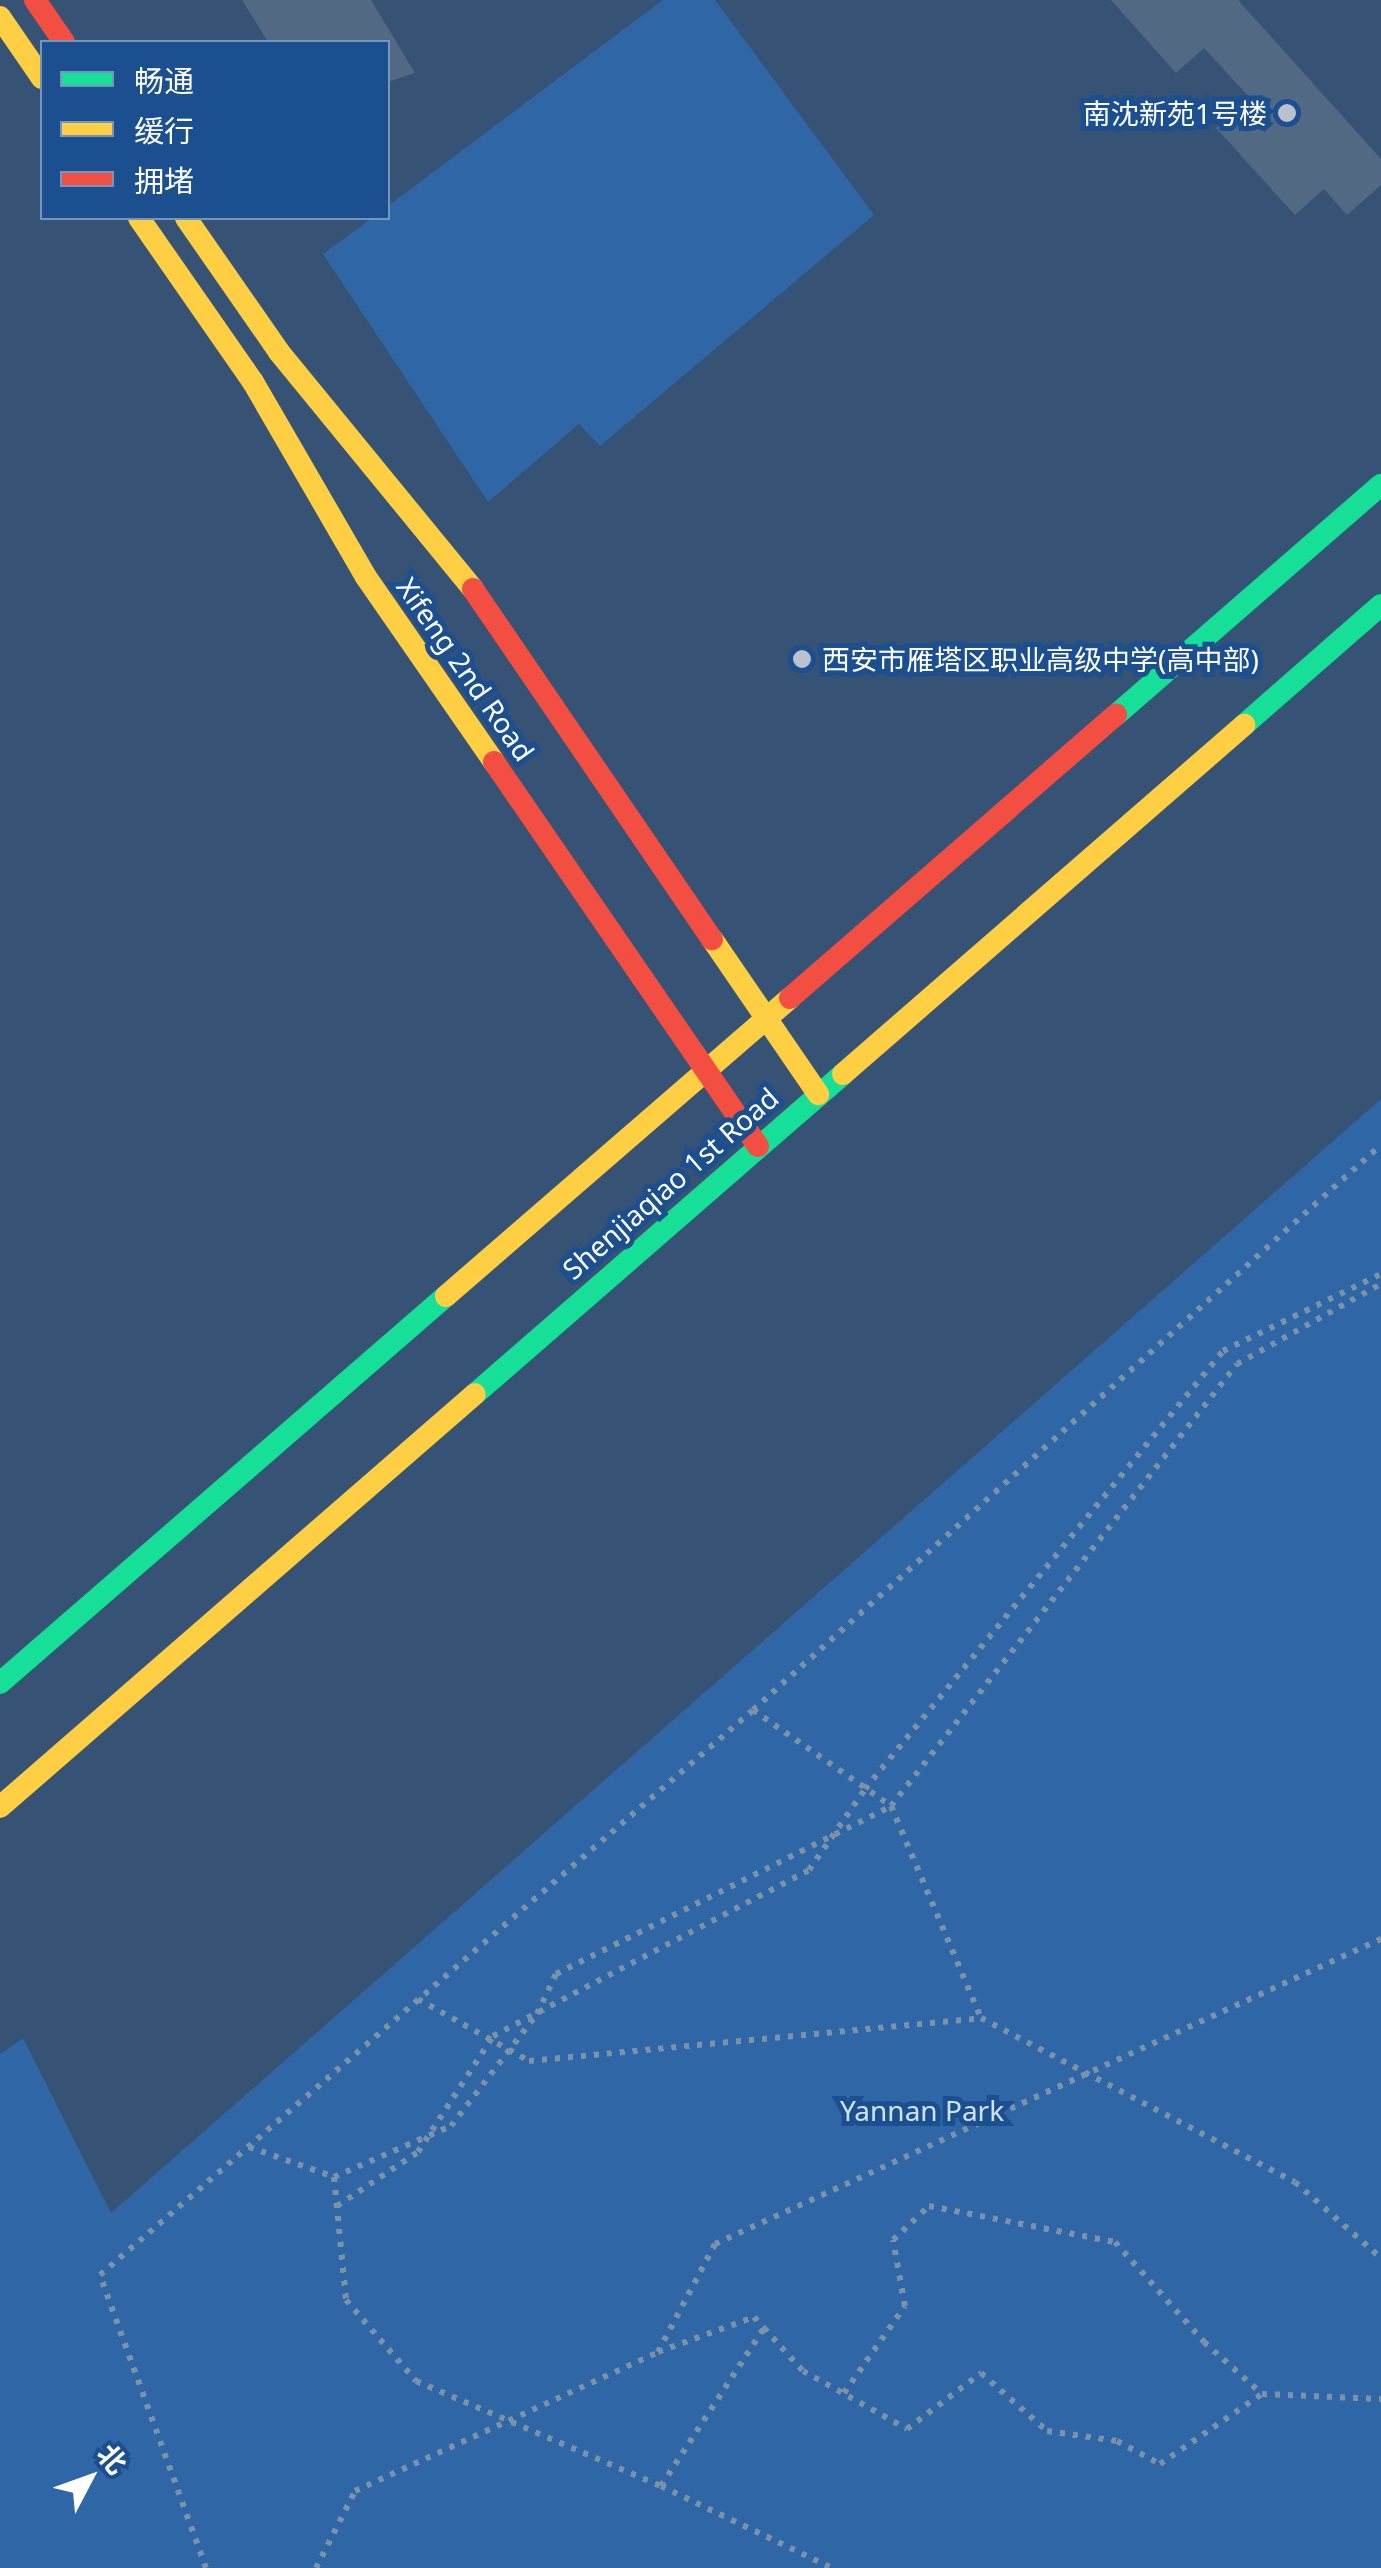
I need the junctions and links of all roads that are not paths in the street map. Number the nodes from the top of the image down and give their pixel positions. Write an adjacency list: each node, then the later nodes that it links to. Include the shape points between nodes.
1 (35, 0): 3 (main road)
2 (0, 16): 4 (main road)
3 (63, 40)
4 (40, 75)
5 (140, 220): 10 (main road, Xifeng 2nd Road, via 252,382 366,577)
6 (187, 220): 9 (main road, Xifeng 2nd Road, via 279,352 440,541)
7 (1381, 484): 9 (main road)
8 (1381, 605): 11 (main road, Shenjiaqiao 1st Road)
9 (767, 1018): 10 (main road); 11 (main road, Xifeng 2nd Road)
10 (708, 1070): 12 (main road, Xifeng 2nd Road); 13 (main road)
11 (818, 1094): 12 (main road, Shenjiaqiao 1st Road)
12 (758, 1146): 14 (main road, Shenjiaqiao 1st Road)
13 (0, 1683)
14 (0, 1807)

